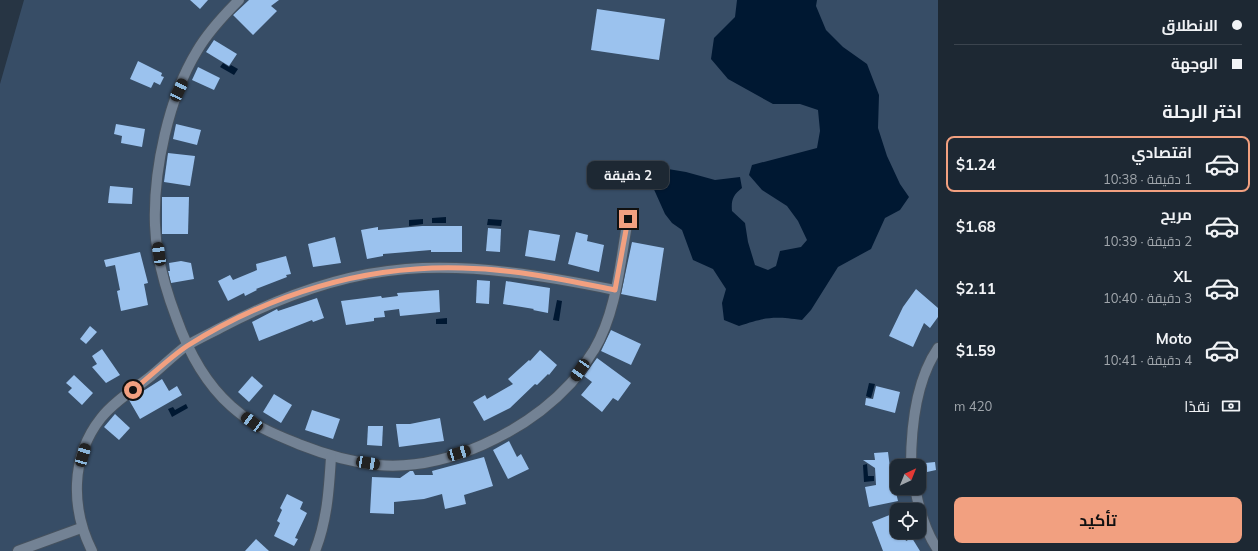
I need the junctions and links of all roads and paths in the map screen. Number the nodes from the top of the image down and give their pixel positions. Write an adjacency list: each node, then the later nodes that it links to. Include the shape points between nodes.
1 (239, 0): 4 (street, via 197,50 173,103 158,166 155,225 163,283)
2 (628, 219): 3 (street)
3 (615, 290): 4 (street, via 507,271 463,268 406,269 314,287 260,307); 6 (street, via 608,319 595,348 572,382 537,414 505,434 472,450 423,464 380,465)
4 (186, 346): 6 (street, via 205,376 231,406 263,430); 9 (street, via 100,418 86,445 77,477 76,505)
5 (938, 348): 7 (street, via 924,378 915,409)
6 (331, 457): 13 (street, via 323,530)
7 (911, 459)
8 (916, 495): 10 (street, via 932,542)
9 (81, 528): 11 (street); 12 (street)
10 (938, 550)
11 (18, 551)
12 (92, 551)
13 (315, 551)

